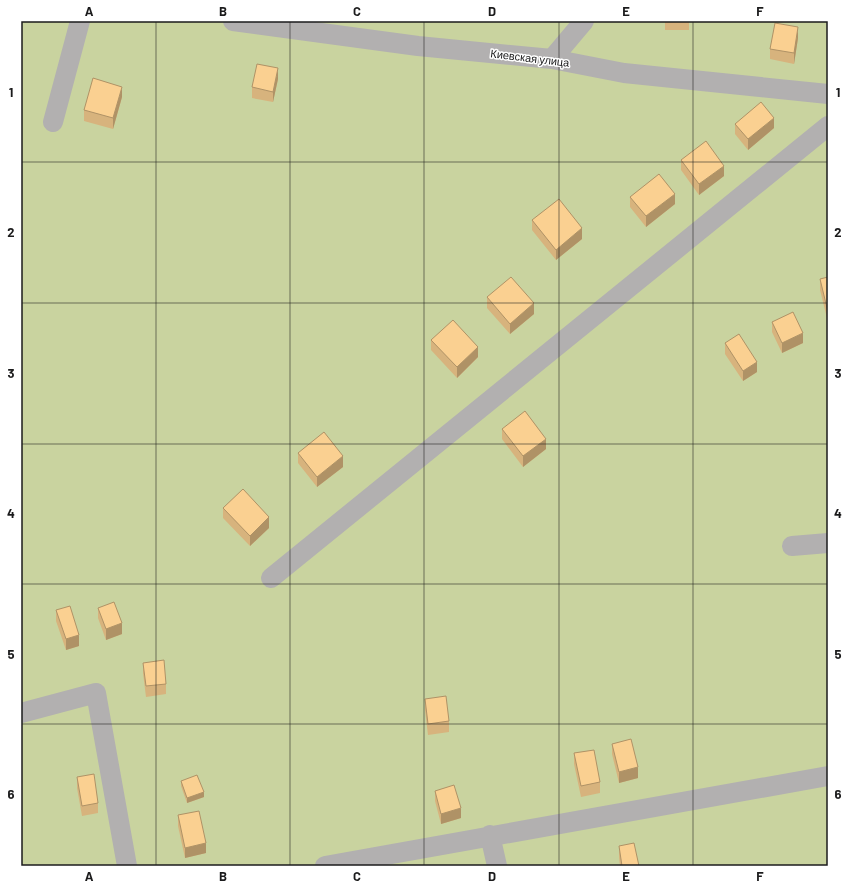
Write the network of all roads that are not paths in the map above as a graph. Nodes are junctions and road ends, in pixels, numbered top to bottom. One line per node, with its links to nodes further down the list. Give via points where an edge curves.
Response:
1 (80, 21): 6 (street)
2 (233, 21): 4 (street, Киевская улица, via 418,46)
3 (584, 21): 4 (street)
4 (552, 60): 5 (street, Киевская улица, via 624,73)
5 (828, 94)
6 (53, 122)
7 (828, 126): 10 (street)
8 (828, 543): 9 (street)
9 (792, 546)
10 (271, 578)
11 (21, 713): 14 (street, via 96,693)
12 (828, 776): 13 (street)
13 (490, 836): 15 (street); 16 (street)
14 (127, 866)
15 (325, 866)
16 (496, 866)

